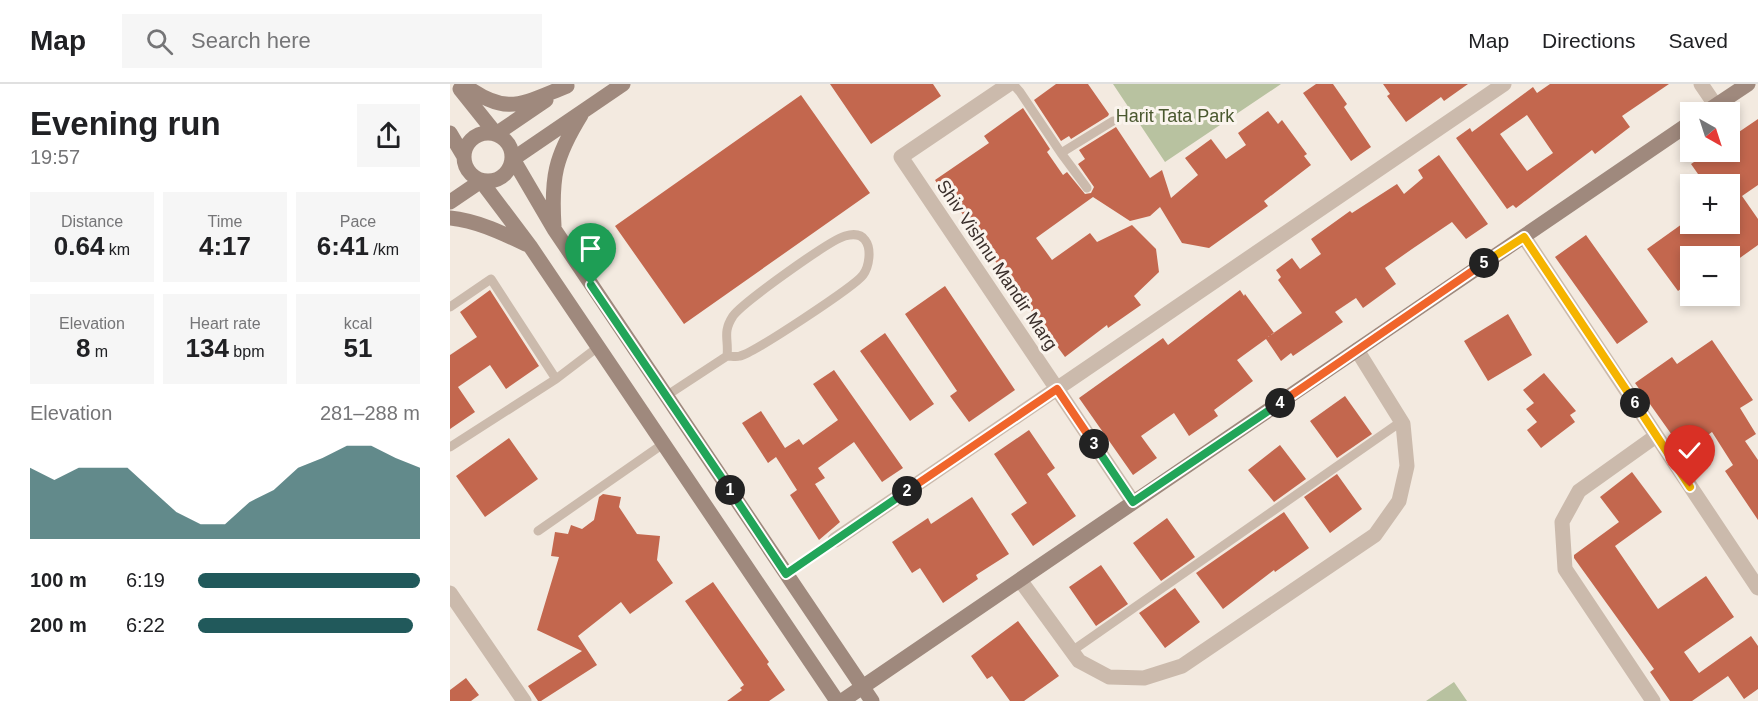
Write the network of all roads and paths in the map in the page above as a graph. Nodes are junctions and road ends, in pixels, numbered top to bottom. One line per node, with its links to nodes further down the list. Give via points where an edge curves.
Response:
1 (456, 84): 15 (main road)
2 (463, 84): 8 (main road, via 496,104 512,105)
3 (623, 84): 11 (main road)
4 (1011, 84): 16 (lane); 32 (street, Shiv Vishnu Mandir Marg, via 901,157)
5 (1503, 84): 32 (street)
6 (1701, 84): 9 (street)
7 (1748, 84): 10 (main road)
8 (568, 85): 15 (main road)
9 (1708, 102)
10 (1721, 102)
11 (584, 110): 18 (main road); 24 (main road, via 564,142 556,167 552,193)
12 (1113, 121): 16 (lane)
13 (1680, 130): 25 (main road)
14 (450, 133): 17 (main road)
15 (496, 134): 17 (main road, via 475,137); 18 (main road, via 509,144)
16 (1061, 153): 21 (lane)
17 (464, 155): 19 (main road); 20 (main road, via 467,171)
18 (513, 159): 20 (main road, via 502,178); 24 (main road)
19 (450, 164)
20 (481, 181): 22 (main road); 26 (main road)
21 (1087, 188)
22 (450, 202)
23 (450, 218): 26 (main road, via 490,227)
24 (554, 229): 33 (main road)
25 (1524, 237): 29 (main road); 35 (street)
26 (530, 246): 28 (main road)
27 (450, 307): 31 (lane, via 491,279)
28 (598, 347): 31 (lane); 36 (main road)
29 (1358, 350): 34 (street); 38 (main road)
30 (727, 356): 30 (lane, via 725,334 734,314 765,288 842,237 858,234 865,239 868,263 862,277 768,341 741,356); 33 (lane)
31 (556, 379): 37 (lane)
32 (1057, 389): 38 (street, Shiv Vishnu Mandir Marg); 40 (street)
33 (666, 396): 41 (main road)
34 (1402, 421): 45 (lane); 45 (street, via 1407,465 1399,501 1375,535 1182,666 1144,678 1109,677 1079,661)
35 (1656, 436): 43 (street); 51 (street, via 1579,491 1562,522 1565,569)
36 (663, 444): 39 (lane); 48 (main road)
37 (450, 447)
38 (1133, 502): 42 (main road)
39 (538, 531)
40 (835, 540): 41 (path)
41 (786, 574): 46 (main road)
42 (1020, 580): 45 (street); 46 (main road)
43 (1758, 588)
44 (450, 593): 47 (street)
45 (1072, 651)
46 (862, 687): 49 (main road); 50 (main road)
47 (524, 701)
48 (837, 701)
49 (842, 701)
50 (872, 701)
51 (1653, 701)

